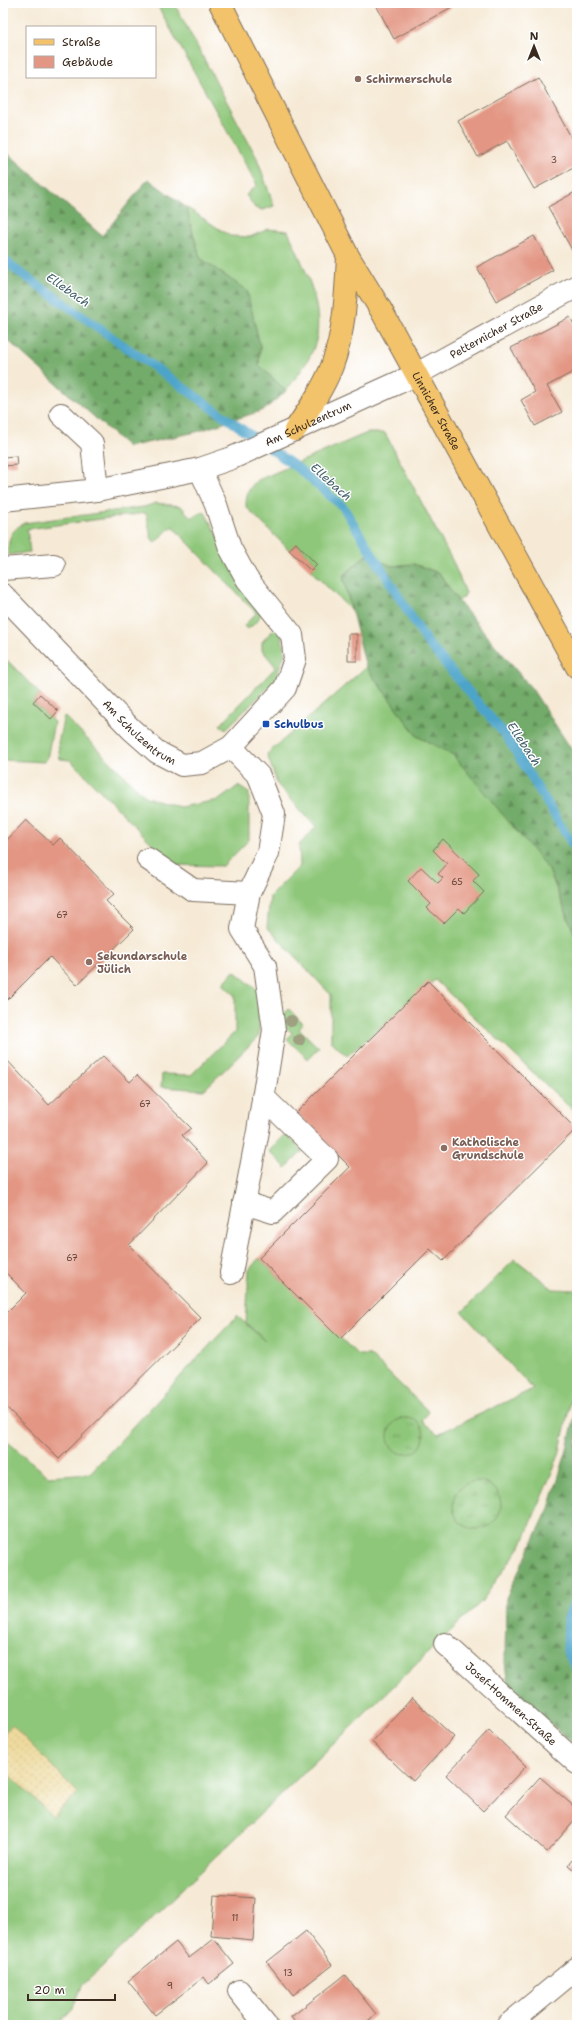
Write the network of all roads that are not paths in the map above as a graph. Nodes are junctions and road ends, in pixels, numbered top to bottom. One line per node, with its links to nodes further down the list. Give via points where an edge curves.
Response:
1 (220, 3): 2 (main road, Linnicher Straße)
2 (348, 256): 4 (main road, Linnicher Straße, via 381,310); 6 (main road, via 342,325 332,366 315,400)
3 (577, 286): 4 (street, Petternicher Straße)
4 (415, 375): 6 (street, Am Schulzentrum); 13 (main road, Linnicher Straße)
5 (61, 414): 8 (street, via 92,443)
6 (288, 433): 7 (street, Am Schulzentrum)
7 (200, 469): 8 (street, Am Schulzentrum); 14 (street, Am Schulzentrum, via 216,505 230,548 247,578 292,635 295,659 285,688)
8 (97, 490): 9 (street, Am Schulzentrum)
9 (3, 500)
10 (54, 565): 11 (street)
11 (3, 569)
12 (3, 595): 14 (street, Am Schulzentrum, via 131,729 157,752 182,765 202,763)
13 (577, 667)
14 (231, 747): 16 (street, via 259,776 274,814 268,853)
15 (148, 859): 16 (street, via 193,890)
16 (249, 893): 17 (street, via 242,929 265,966 274,1030)
17 (263, 1097): 18 (street); 18 (street, via 327,1158 273,1212)
18 (244, 1203): 19 (street)
19 (231, 1273)
20 (445, 1644): 21 (street, Josef-Hommen-Straße)
21 (577, 1763)
22 (577, 1968): 25 (street)
23 (239, 1991): 24 (street)
24 (266, 2025)
25 (508, 2025)

